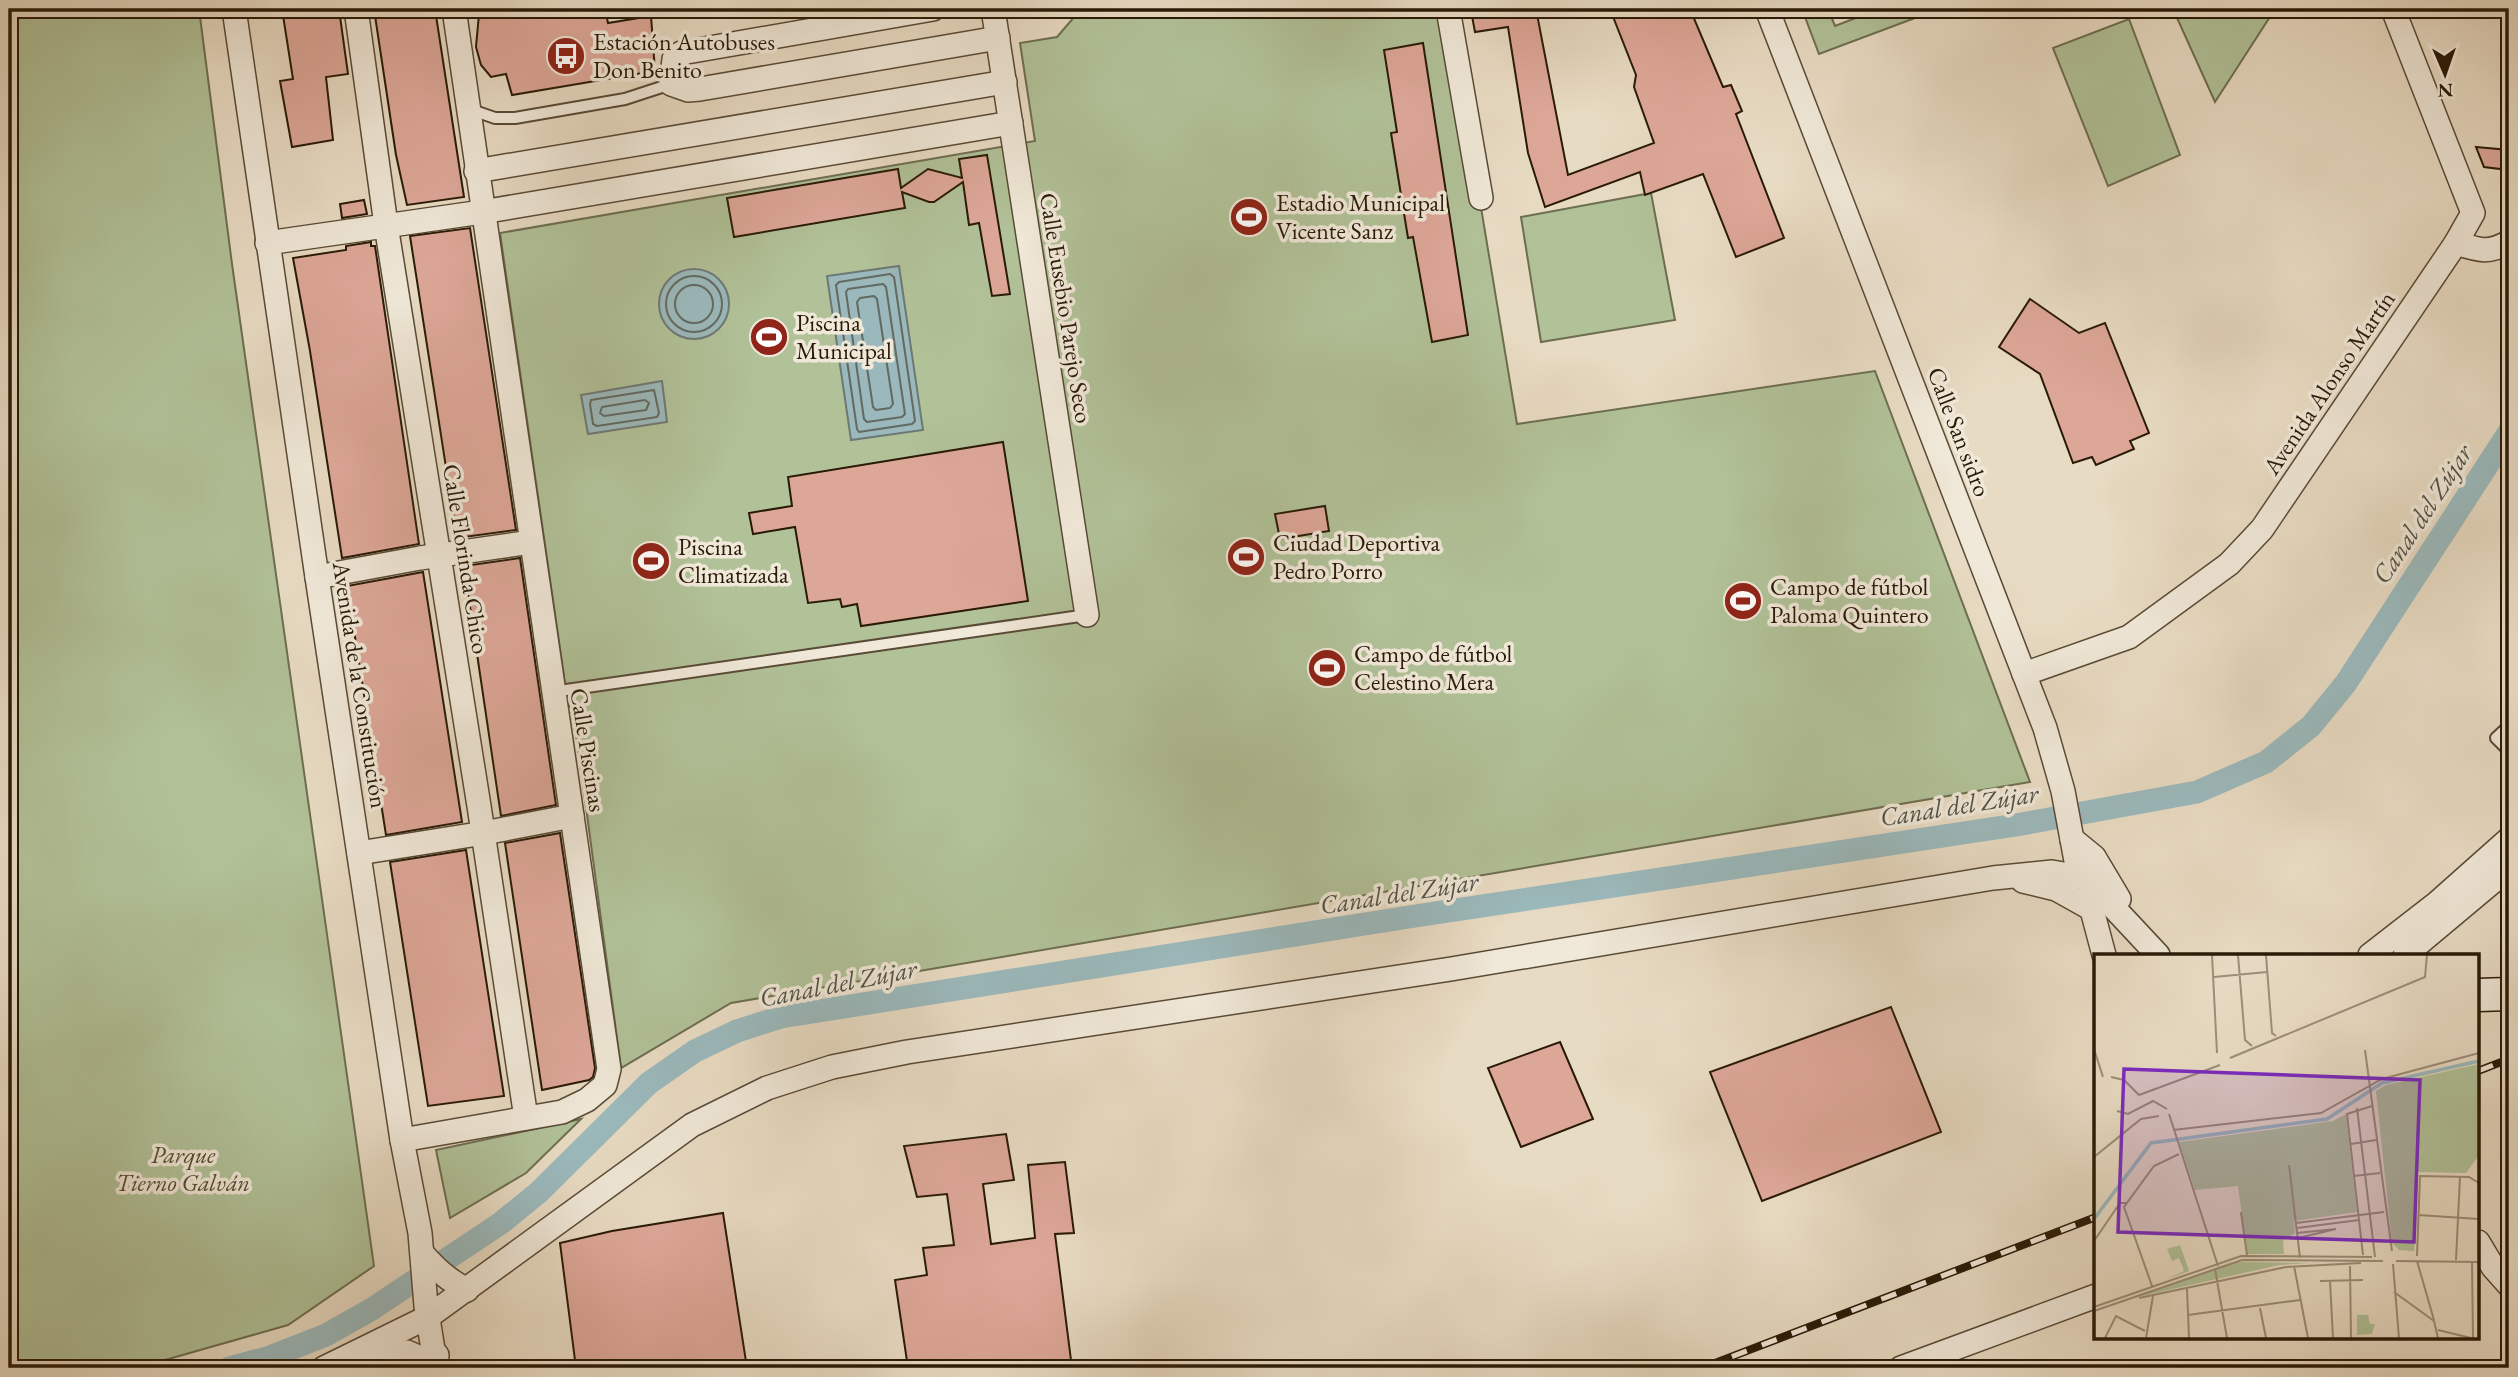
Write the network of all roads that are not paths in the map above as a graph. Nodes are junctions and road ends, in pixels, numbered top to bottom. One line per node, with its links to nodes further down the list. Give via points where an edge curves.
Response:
1 (234, 9): 19 (street, Avenida de la Constitución)
2 (356, 9): 17 (street, Calle Florinda Chico)
3 (454, 9): 12 (street, Calle Piscinas)
4 (933, 9): 11 (street, via 681,53 674,59)
5 (993, 9): 9 (street, Calle Eusebio Parejo Seco)
6 (1448, 9): 15 (street)
7 (1767, 9): 25 (street, Calle San sidro)
8 (2393, 9): 20 (street, Avenida Alonso Martín, via 2473,213)
9 (998, 38): 10 (street, Calle Eusebio Parejo Seco); 11 (street, via 700,89)
10 (1005, 82): 13 (street, Calle Eusebio Parejo Seco); 14 (street)
11 (671, 83): 12 (lane, via 625,99 515,118 495,118)
12 (466, 108): 14 (street, Calle Piscinas)
13 (1011, 123): 16 (street); 24 (street, Calle Eusebio Parejo Seco)
14 (476, 171): 16 (street, Calle Piscinas)
15 (1480, 198)
16 (482, 212): 17 (street); 21 (street, Calle Piscinas)
17 (386, 225): 19 (street); 22 (street, Calle Florinda Chico)
18 (2509, 242): 20 (street, via 2483,252)
19 (267, 243): 23 (street, Avenida de la Constitución)
20 (2456, 243): 25 (street, Avenida Alonso Martín, via 2262,529 2229,564 2129,636)
21 (531, 542): 22 (street); 29 (street, Calle Piscinas)
22 (438, 556): 23 (street); 30 (street, Calle Florinda Chico)
23 (317, 578): 33 (street, Avenida de la Constitución)
24 (1087, 615): 26 (lane)
25 (2024, 674): 31 (street, Calle San sidro, via 2045,728)
26 (566, 690)
27 (2509, 726): 28 (lane, via 2496,738)
28 (2509, 751)
29 (572, 816): 30 (street); 45 (street, Calle Piscinas, via 608,1069 605,1085 587,1100 562,1112)
30 (484, 834): 33 (street); 45 (street, Calle Florinda Chico)
31 (2072, 839): 35 (street); 37 (street, Calle San sidro, via 2076,861); 39 (street, via 2094,857)
32 (2509, 839): 41 (street)
33 (359, 853): 46 (street, Avenida de la Constitución)
34 (2509, 868): 42 (street)
35 (2052, 872): 36 (street); 37 (street)
36 (2006, 877): 38 (street, via 2056,889); 51 (street, via 832,1067 767,1088 692,1125)
37 (2086, 878): 38 (street); 39 (street)
38 (2090, 908): 40 (street)
39 (2150, 948)
40 (2104, 954)
41 (2371, 954)
42 (2406, 954)
43 (2509, 994): 44 (street)
44 (2480, 995)
45 (526, 1118): 46 (street, Calle Piscinas)
46 (402, 1140): 48 (street, Avenida de la Constitución)
47 (2480, 1245): 49 (street)
48 (422, 1247): 51 (street, Avenida de la Constitución); 51 (street, via 439,1273)
49 (2509, 1285)
50 (2094, 1297): 55 (street)
51 (442, 1301): 52 (street); 53 (street, Avenida de la Constitución)
52 (364, 1350): 53 (street, via 407,1352); 54 (street)
53 (436, 1367)
54 (324, 1368)
55 (1901, 1368)

